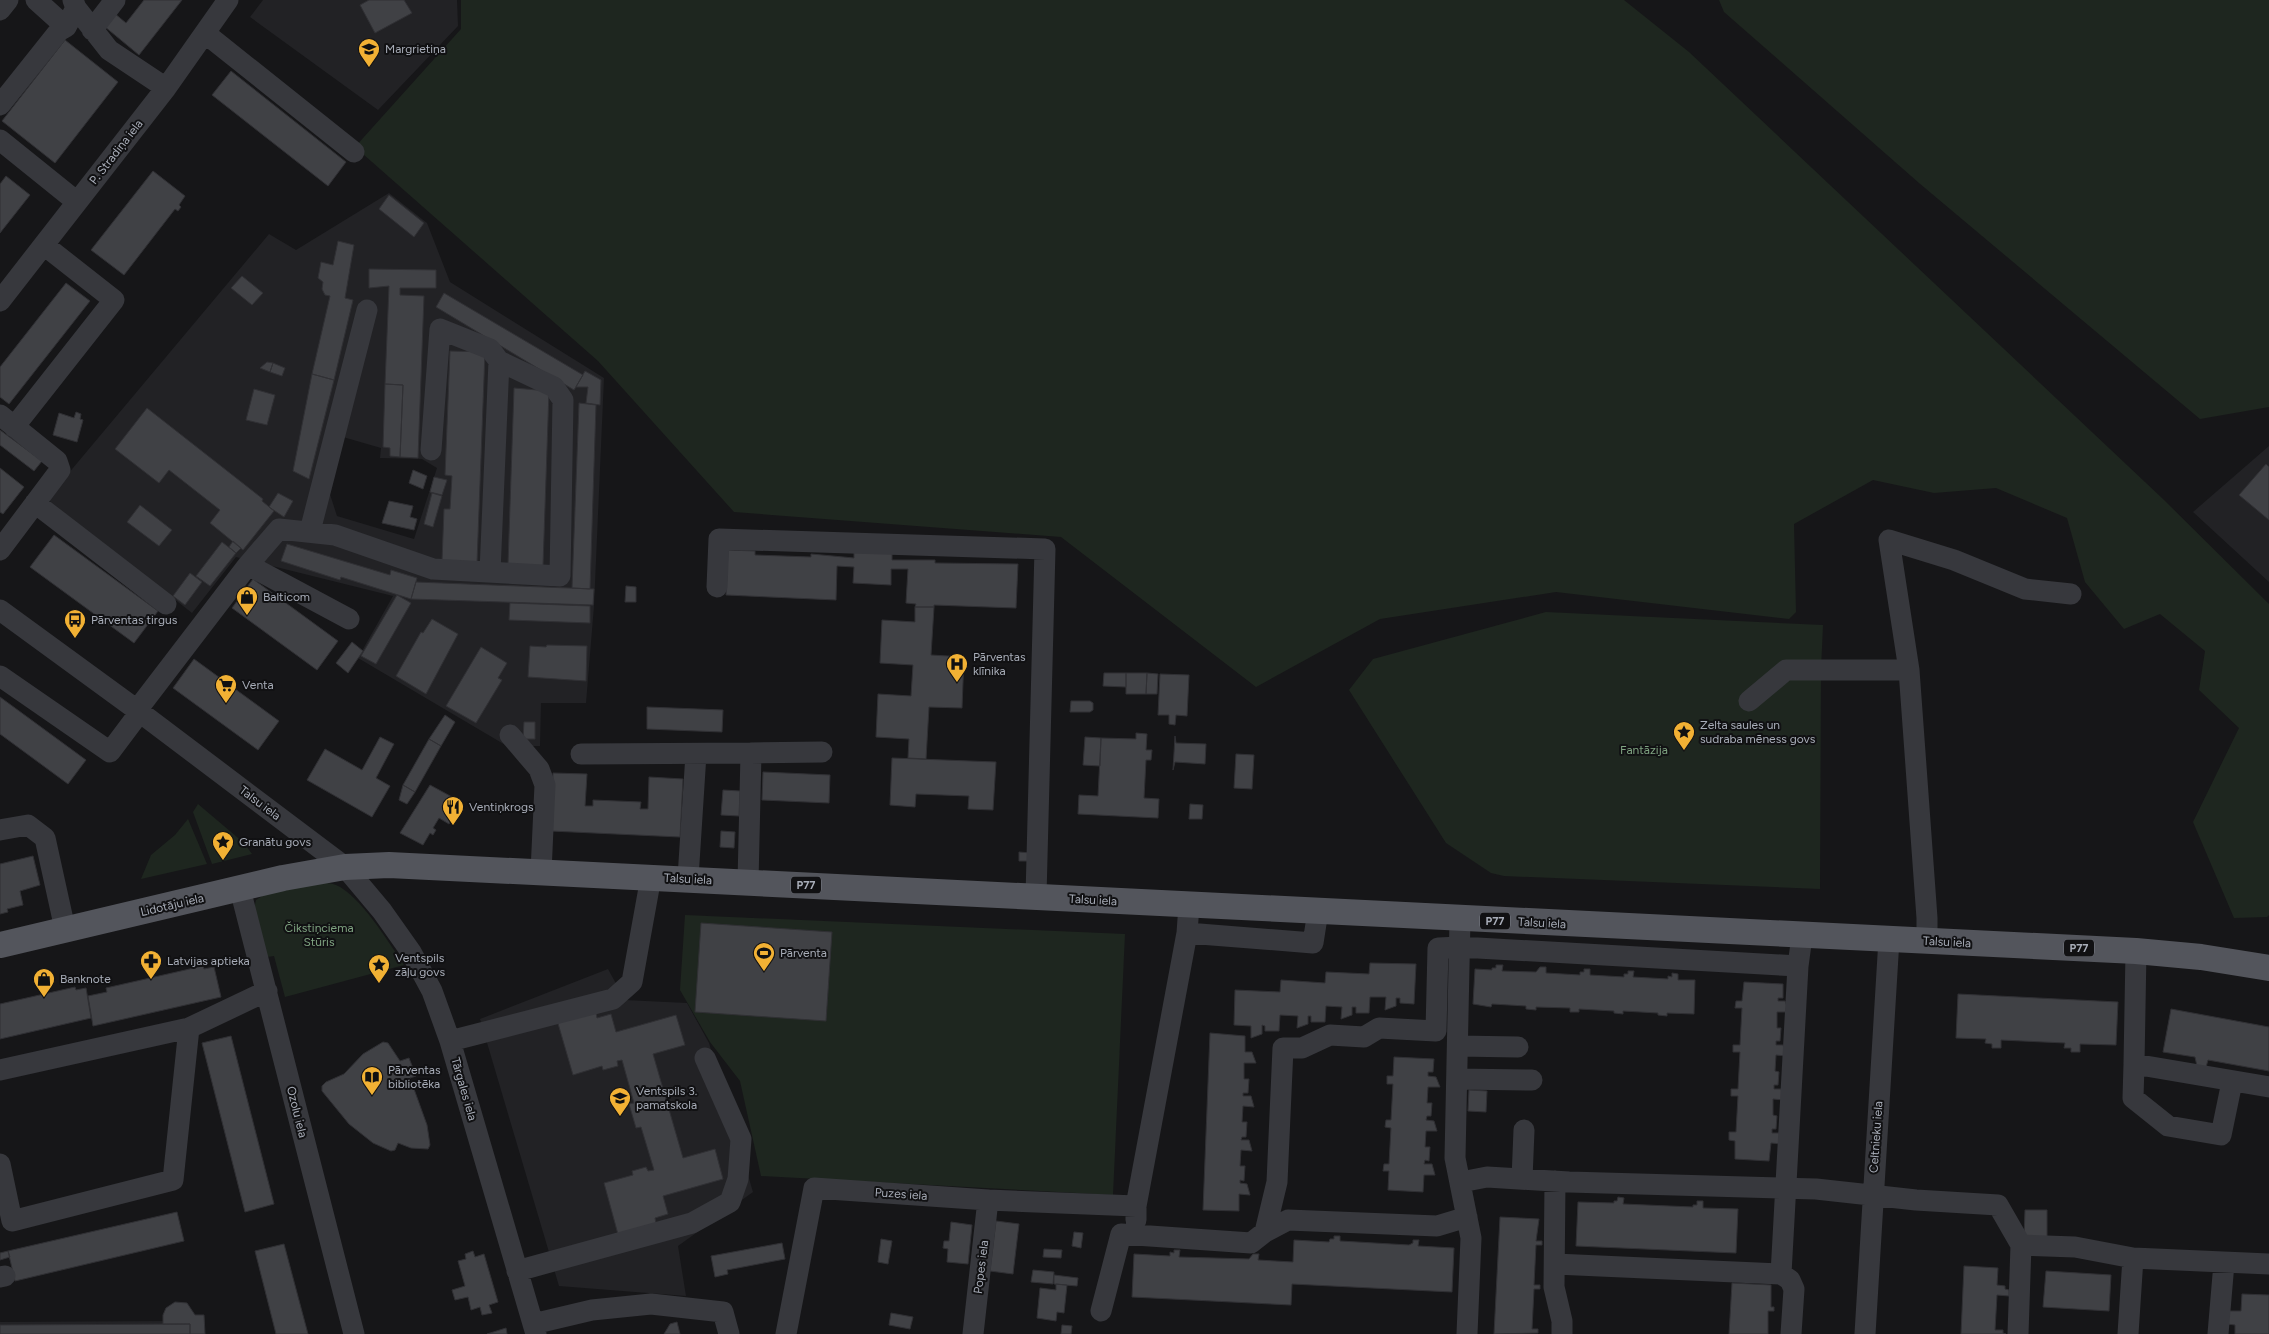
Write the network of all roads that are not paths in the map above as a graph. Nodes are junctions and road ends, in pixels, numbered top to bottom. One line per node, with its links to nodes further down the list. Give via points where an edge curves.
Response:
1 (8, 0): 6 (street)
2 (36, 0): 7 (street)
3 (116, 0): 8 (street)
4 (228, 0): 9 (street, P. Stradiņa iela)
5 (75, 4): 7 (street); 8 (street)
6 (0, 10)
7 (66, 28): 11 (street, via 59,31)
8 (92, 30): 10 (street, via 109,50)
9 (206, 34): 10 (street, P. Stradiņa iela); 13 (street)
10 (166, 88): 14 (street, P. Stradiņa iela)
11 (0, 105)
12 (0, 140): 14 (street)
13 (354, 152)
14 (77, 202): 15 (street, P. Stradiņa iela)
15 (44, 245): 16 (street, P. Stradiņa iela); 19 (street, via 114,300)
16 (0, 301)
17 (367, 310): 22 (street)
18 (500, 361): 20 (street, via 490,349 440,329); 25 (street); 25 (street, via 554,387 562,400 560,576)
19 (7, 421): 21 (street, via 57,461 60,470)
20 (431, 450)
21 (35, 503): 23 (street); 28 (street)
22 (310, 532): 24 (street, via 279,529); 25 (street, via 335,535 433,569)
23 (0, 550)
24 (248, 565): 30 (street); 34 (street)
25 (490, 572)
26 (718, 587): 47 (street, via 719,540 1046,549)
27 (2071, 594): 31 (street, via 2025,590 1954,560 1889,540)
28 (166, 604)
29 (0, 610): 34 (street, Talsu iela)
30 (349, 619)
31 (1909, 670): 33 (street, via 1786,670); 55 (street, via 1928,918)
32 (0, 676): 34 (street, via 110,752)
33 (1749, 701)
34 (138, 711): 41 (street, Talsu iela)
35 (510, 735): 42 (street, via 539,769 545,785)
36 (822, 752): 37 (street)
37 (751, 753): 39 (street); 45 (street)
38 (581, 754): 39 (street)
39 (696, 754): 44 (street)
40 (0, 830): 51 (street, via 28,825 45,838)
41 (345, 867): 42 (main road, Talsu iela / P77); 46 (main road, Lidotāju iela); 65 (street, Tārgales iela, via 411,952 432,990)
42 (540, 872): 43 (main road, Talsu iela / P77)
43 (651, 877): 44 (main road, Talsu iela / P77); 65 (street, via 632,982 613,999)
44 (688, 878): 45 (main road, Talsu iela / P77)
45 (748, 882): 47 (main road, Talsu iela / P77)
46 (240, 890): 51 (main road, Lidotāju iela); 61 (street, Ozolu iela)
47 (1036, 896): 48 (main road, Talsu iela / P77)
48 (1189, 905): 49 (main road, Talsu iela / P77); 52 (street)
49 (1318, 911): 50 (main road, Talsu iela / P77); 52 (street, via 1313,944)
50 (1460, 919): 53 (main road, Talsu iela / P77); 57 (street)
51 (65, 929): 56 (main road, Lidotāju iela)
52 (1187, 933): 82 (street)
53 (1802, 936): 54 (main road, Talsu iela / P77); 59 (street)
54 (1889, 939): 55 (main road, Talsu iela / P77); 80 (street, Celtnieku iela)
55 (1927, 941): 58 (main road, Talsu iela / P77)
56 (0, 945)
57 (1460, 947): 59 (street); 63 (street, via 1438,948); 64 (street)
58 (2136, 951): 60 (main road, Talsu iela / P77); 68 (street)
59 (1798, 966): 79 (street)
60 (2269, 968)
61 (267, 991): 62 (street); 95 (street, Ozolu iela)
62 (189, 1028): 69 (street); 75 (street, via 173,1180 12,1221)
63 (1436, 1031): 64 (street); 84 (street, via 1379,1028 1364,1038 1330,1035 1302,1048 1283,1048 1277,1182)
64 (1458, 1039): 66 (street); 70 (street)
65 (450, 1041): 91 (street, Tārgales iela)
66 (1518, 1047)
67 (705, 1058): 91 (street, via 741,1139 738,1179 730,1202 692,1222)
68 (2134, 1064): 72 (street); 72 (street, via 2133,1098 2168,1126 2220,1135)
69 (0, 1070)
70 (1457, 1079): 71 (street); 78 (street, via 1454,1158)
71 (1532, 1080)
72 (2232, 1082): 73 (street)
73 (2269, 1088)
74 (1524, 1130): 76 (street)
75 (0, 1164)
76 (1522, 1179): 77 (street); 78 (street, via 1487,1177)
77 (1555, 1181): 79 (street); 89 (street)
78 (1461, 1182): 83 (street)
79 (1786, 1189): 80 (street); 92 (street)
80 (1872, 1194): 86 (street, via 1998,1205); 102 (street, Celtnieku iela)
81 (988, 1200): 82 (street, Puzes iela); 97 (street, Puzes iela, via 814,1188); 98 (street, Popes iela)
82 (1136, 1206): 85 (street)
83 (1467, 1217): 84 (street, via 1437,1226 1288,1220); 99 (street, via 1470,1238)
84 (1265, 1232): 85 (street, via 1251,1243)
85 (1136, 1235): 93 (street, via 1121,1234)
86 (2021, 1245): 87 (street, via 2074,1247); 103 (street)
87 (2133, 1258): 88 (street); 104 (street)
88 (2224, 1263): 90 (street); 105 (street)
89 (1555, 1264): 92 (street); 100 (street, via 1554,1287)
90 (2269, 1264)
91 (517, 1271): 94 (street, Tārgales iela)
92 (1781, 1274): 101 (street, via 1790,1280 1794,1288)
93 (1101, 1311)
94 (534, 1329): 96 (street, via 592,1310 651,1304 723,1312)
95 (354, 1334)
96 (729, 1334)
97 (786, 1334)
98 (973, 1334)
99 (1467, 1334)
100 (1562, 1334)
101 (1791, 1334)
102 (1864, 1334)
103 (2018, 1334)
104 (2128, 1334)
105 (2218, 1334)

